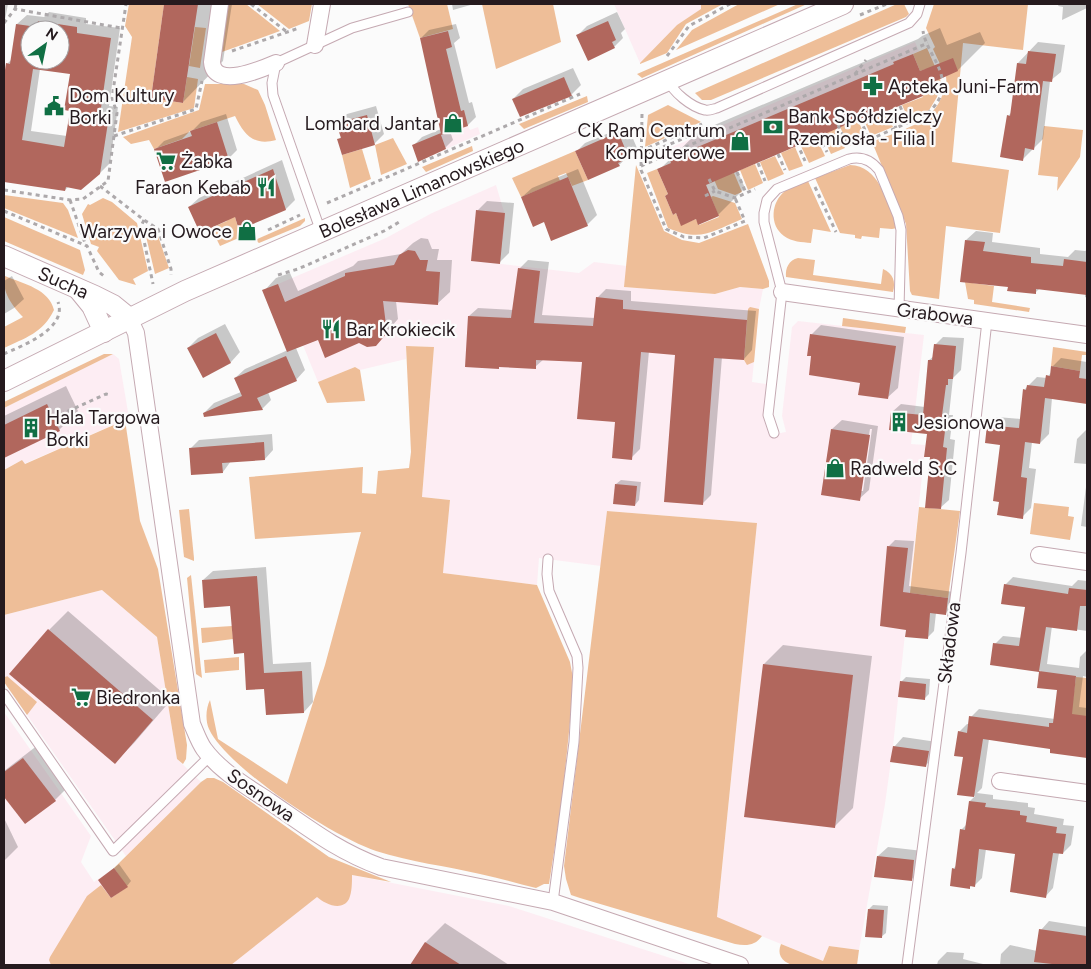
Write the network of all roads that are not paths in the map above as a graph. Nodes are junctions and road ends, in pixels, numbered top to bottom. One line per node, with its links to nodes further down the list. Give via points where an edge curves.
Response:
1 (220, 4): 7 (street, via 212,68 224,76 244,75)
2 (322, 4): 6 (street)
3 (920, 4): 8 (lane, via 914,19 905,26 717,108 698,107 674,91)
4 (837, 5): 8 (street, Bolesława Limanowskiego)
5 (408, 12): 6 (lane, via 352,28)
6 (315, 45): 7 (lane)
7 (276, 63): 9 (lane, via 273,95)
8 (668, 80): 9 (street, Bolesława Limanowskiego)
9 (321, 232): 14 (street, Bolesława Limanowskiego, via 185,290)
10 (4, 256): 11 (street, Sucha)
11 (78, 289): 14 (street, via 113,306); 16 (street, Sucha, via 92,306)
12 (782, 292): 13 (street, Grabowa); 13 (lane, via 764,222 765,207 771,193 808,171 856,157 879,170 902,230); 19 (lane, via 768,415)
13 (899, 309): 15 (street, Grabowa)
14 (129, 318): 16 (street, Bolesława Limanowskiego); 24 (street, Sosnowa, via 136,333 192,724)
15 (987, 321): 17 (street, Grabowa); 29 (lane, Składowa, via 961,553)
16 (104, 332): 18 (street, Bolesława Limanowskiego)
17 (1087, 335)
18 (4, 381)
19 (774, 433)
20 (1040, 555): 22 (street)
21 (548, 559): 27 (lane, via 548,591 577,656 578,668 574,742)
22 (1087, 562)
23 (4, 694): 24 (lane, via 113,851)
24 (210, 756): 27 (street, Sosnowa, via 232,776 352,856 381,867)
25 (1000, 781): 26 (street)
26 (1087, 793)
27 (554, 902): 28 (street, Sosnowa)
28 (740, 965)
29 (907, 965)

